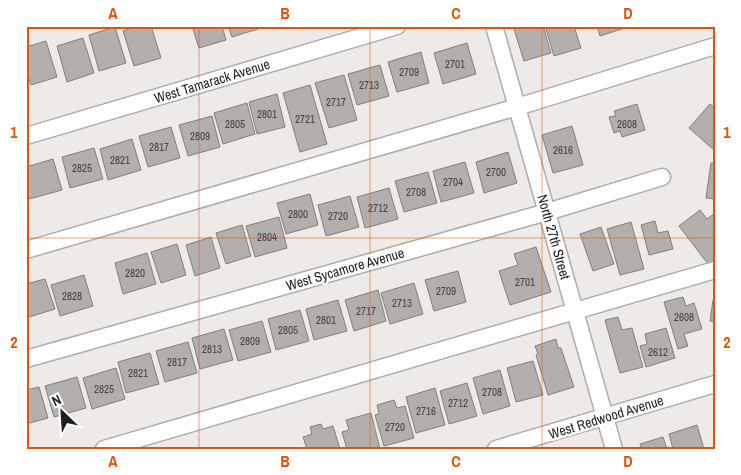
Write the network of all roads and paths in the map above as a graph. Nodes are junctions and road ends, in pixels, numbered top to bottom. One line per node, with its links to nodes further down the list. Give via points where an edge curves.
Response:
1 (397, 26): 5 (street, West Tamarack Avenue)
2 (494, 26): 4 (street, North 27th Street)
3 (715, 46): 4 (street)
4 (517, 107): 7 (street, North 27th Street); 8 (street)
5 (26, 136)
6 (662, 177): 7 (street, West Sycamore Avenue)
7 (547, 212): 10 (street, North 27th Street); 11 (street, West Sycamore Avenue)
8 (26, 250)
9 (715, 270): 10 (street)
10 (575, 311): 13 (street, North 27th Street); 14 (street)
11 (26, 358)
12 (715, 384): 13 (street, West Redwood Avenue)
13 (605, 417): 15 (street, West Redwood Avenue); 16 (street, North 27th Street)
14 (104, 449)
15 (496, 449)
16 (614, 449)

